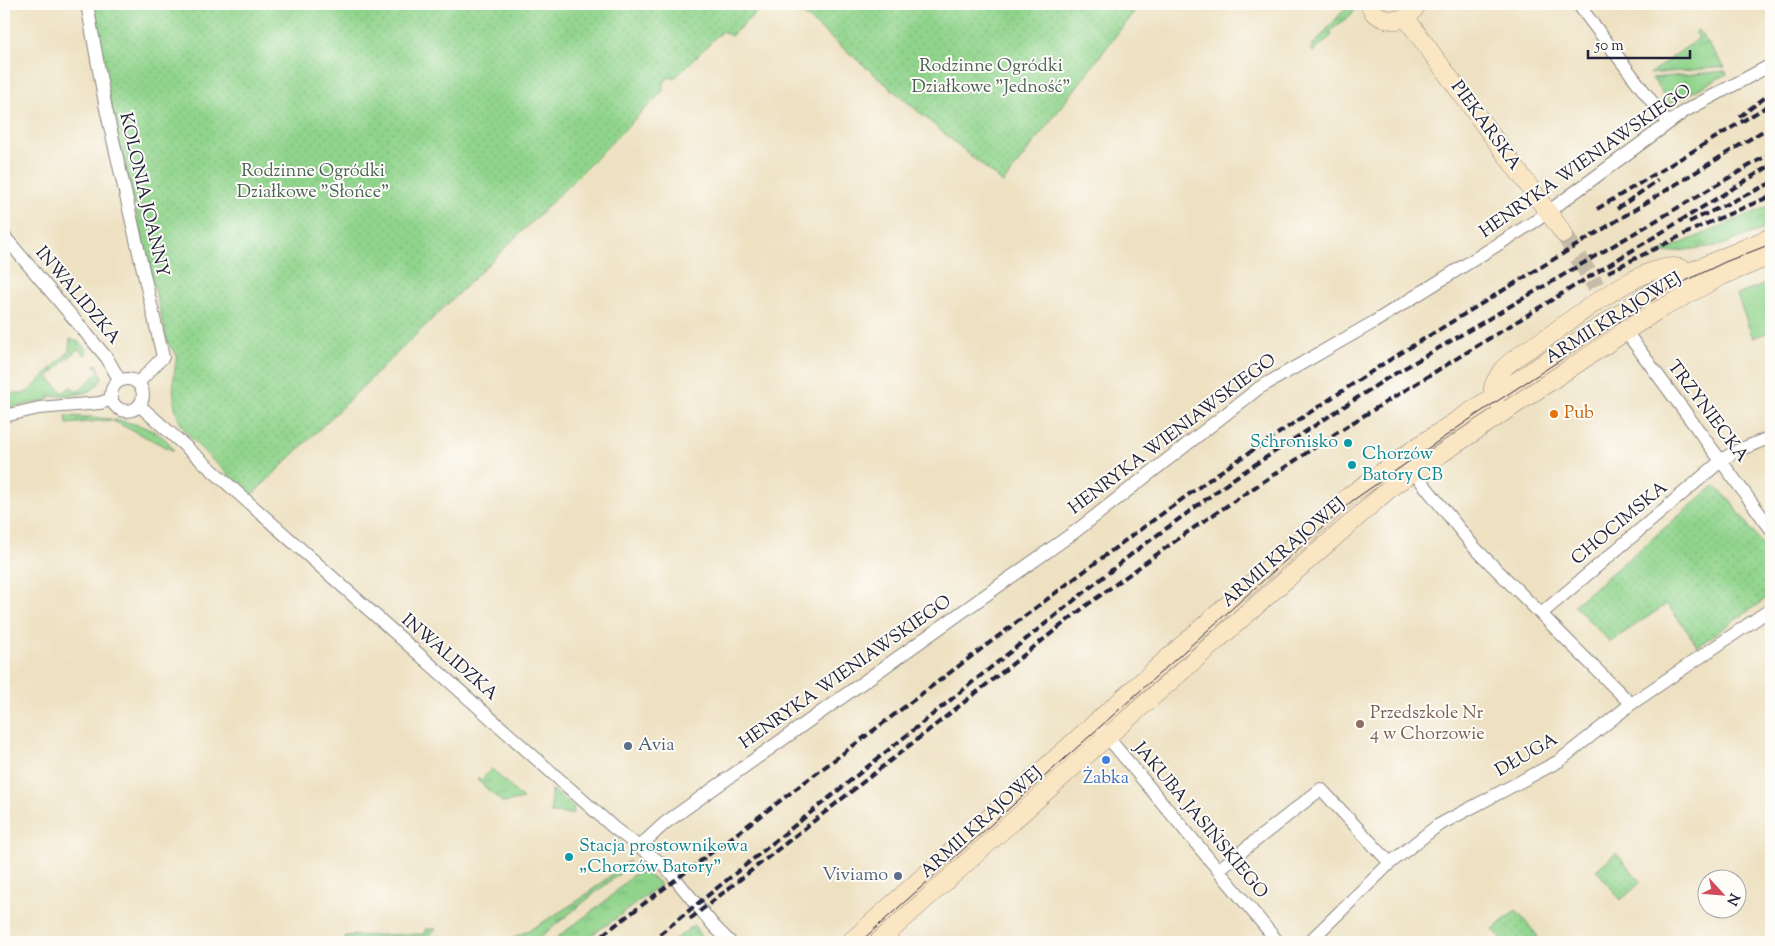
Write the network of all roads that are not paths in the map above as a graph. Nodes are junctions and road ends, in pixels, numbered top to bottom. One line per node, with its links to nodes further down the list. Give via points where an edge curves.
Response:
1 (87, 4): 18 (street, KOLONIA JOANNY, via 106,109 163,357)
2 (1369, 4): 5 (street, via 1374,13 1385,20)
3 (1417, 4): 5 (street)
4 (1578, 4): 7 (street)
5 (1406, 18): 8 (street, PIEKARSKA)
6 (1771, 65): 7 (street, HENRYKA WIENIAWSKIEGO)
7 (1668, 123): 8 (street, HENRYKA WIENIAWSKIEGO)
8 (1549, 212): 9 (street, PIEKARSKA); 34 (street, HENRYKA WIENIAWSKIEGO, via 1374,322 1259,388 1076,531 665,823)
9 (1564, 234)
10 (4, 236): 17 (street, INWALIDZKA, via 107,358)
11 (1771, 237): 13 (street, ARMII KRAJOWEJ)
12 (1771, 256): 14 (street, ARMII KRAJOWEJ)
13 (1688, 272): 14 (street, via 1692,281); 15 (street, ARMII KRAJOWEJ); 19 (street, via 1677,267 1665,267 1600,292 1504,368 1493,386)
14 (1691, 292): 16 (street, ARMII KRAJOWEJ)
15 (1615, 316): 16 (street, TRZYNIECKA); 19 (street, ARMII KRAJOWEJ)
16 (1626, 331): 22 (street, ARMII KRAJOWEJ); 26 (street, TRZYNIECKA)
17 (120, 381): 18 (street, via 130,380); 20 (street, via 112,389)
18 (138, 384): 21 (street, via 143,395)
19 (1492, 396): 22 (street); 25 (street, ARMII KRAJOWEJ)
20 (112, 399): 21 (street, via 118,408 124,410); 23 (street, via 100,403 44,407)
21 (139, 404): 34 (street, INWALIDZKA, via 614,828)
22 (1503, 412): 27 (street, ARMII KRAJOWEJ)
23 (4, 416)
24 (1771, 437): 26 (street, CHOCIMSKA)
25 (1402, 457): 27 (street); 32 (street, ARMII KRAJOWEJ, via 1322,519)
26 (1722, 460): 28 (street, TRZYNIECKA); 30 (street, CHOCIMSKA)
27 (1413, 472): 30 (street, via 1474,547); 33 (street, ARMII KRAJOWEJ, via 1394,485)
28 (1771, 529)
29 (1771, 609): 31 (street, DŁUGA)
30 (1542, 614): 31 (street)
31 (1631, 704): 35 (street, DŁUGA, via 1553,764 1437,826)
32 (1096, 722): 33 (street, JAKUBA JASIŃSKIEGO); 38 (street, ARMII KRAJOWEJ)
33 (1107, 736): 36 (street, JAKUBA JASIŃSKIEGO); 39 (street, ARMII KRAJOWEJ)
34 (640, 846): 37 (street, INWALIDZKA, via 665,866)
35 (1390, 863): 36 (street, via 1321,789); 41 (street, DŁUGA)
36 (1218, 870): 40 (street, JAKUBA JASIŃSKIEGO)
37 (730, 942)
38 (850, 942)
39 (878, 942)
40 (1278, 942)
41 (1309, 942)

